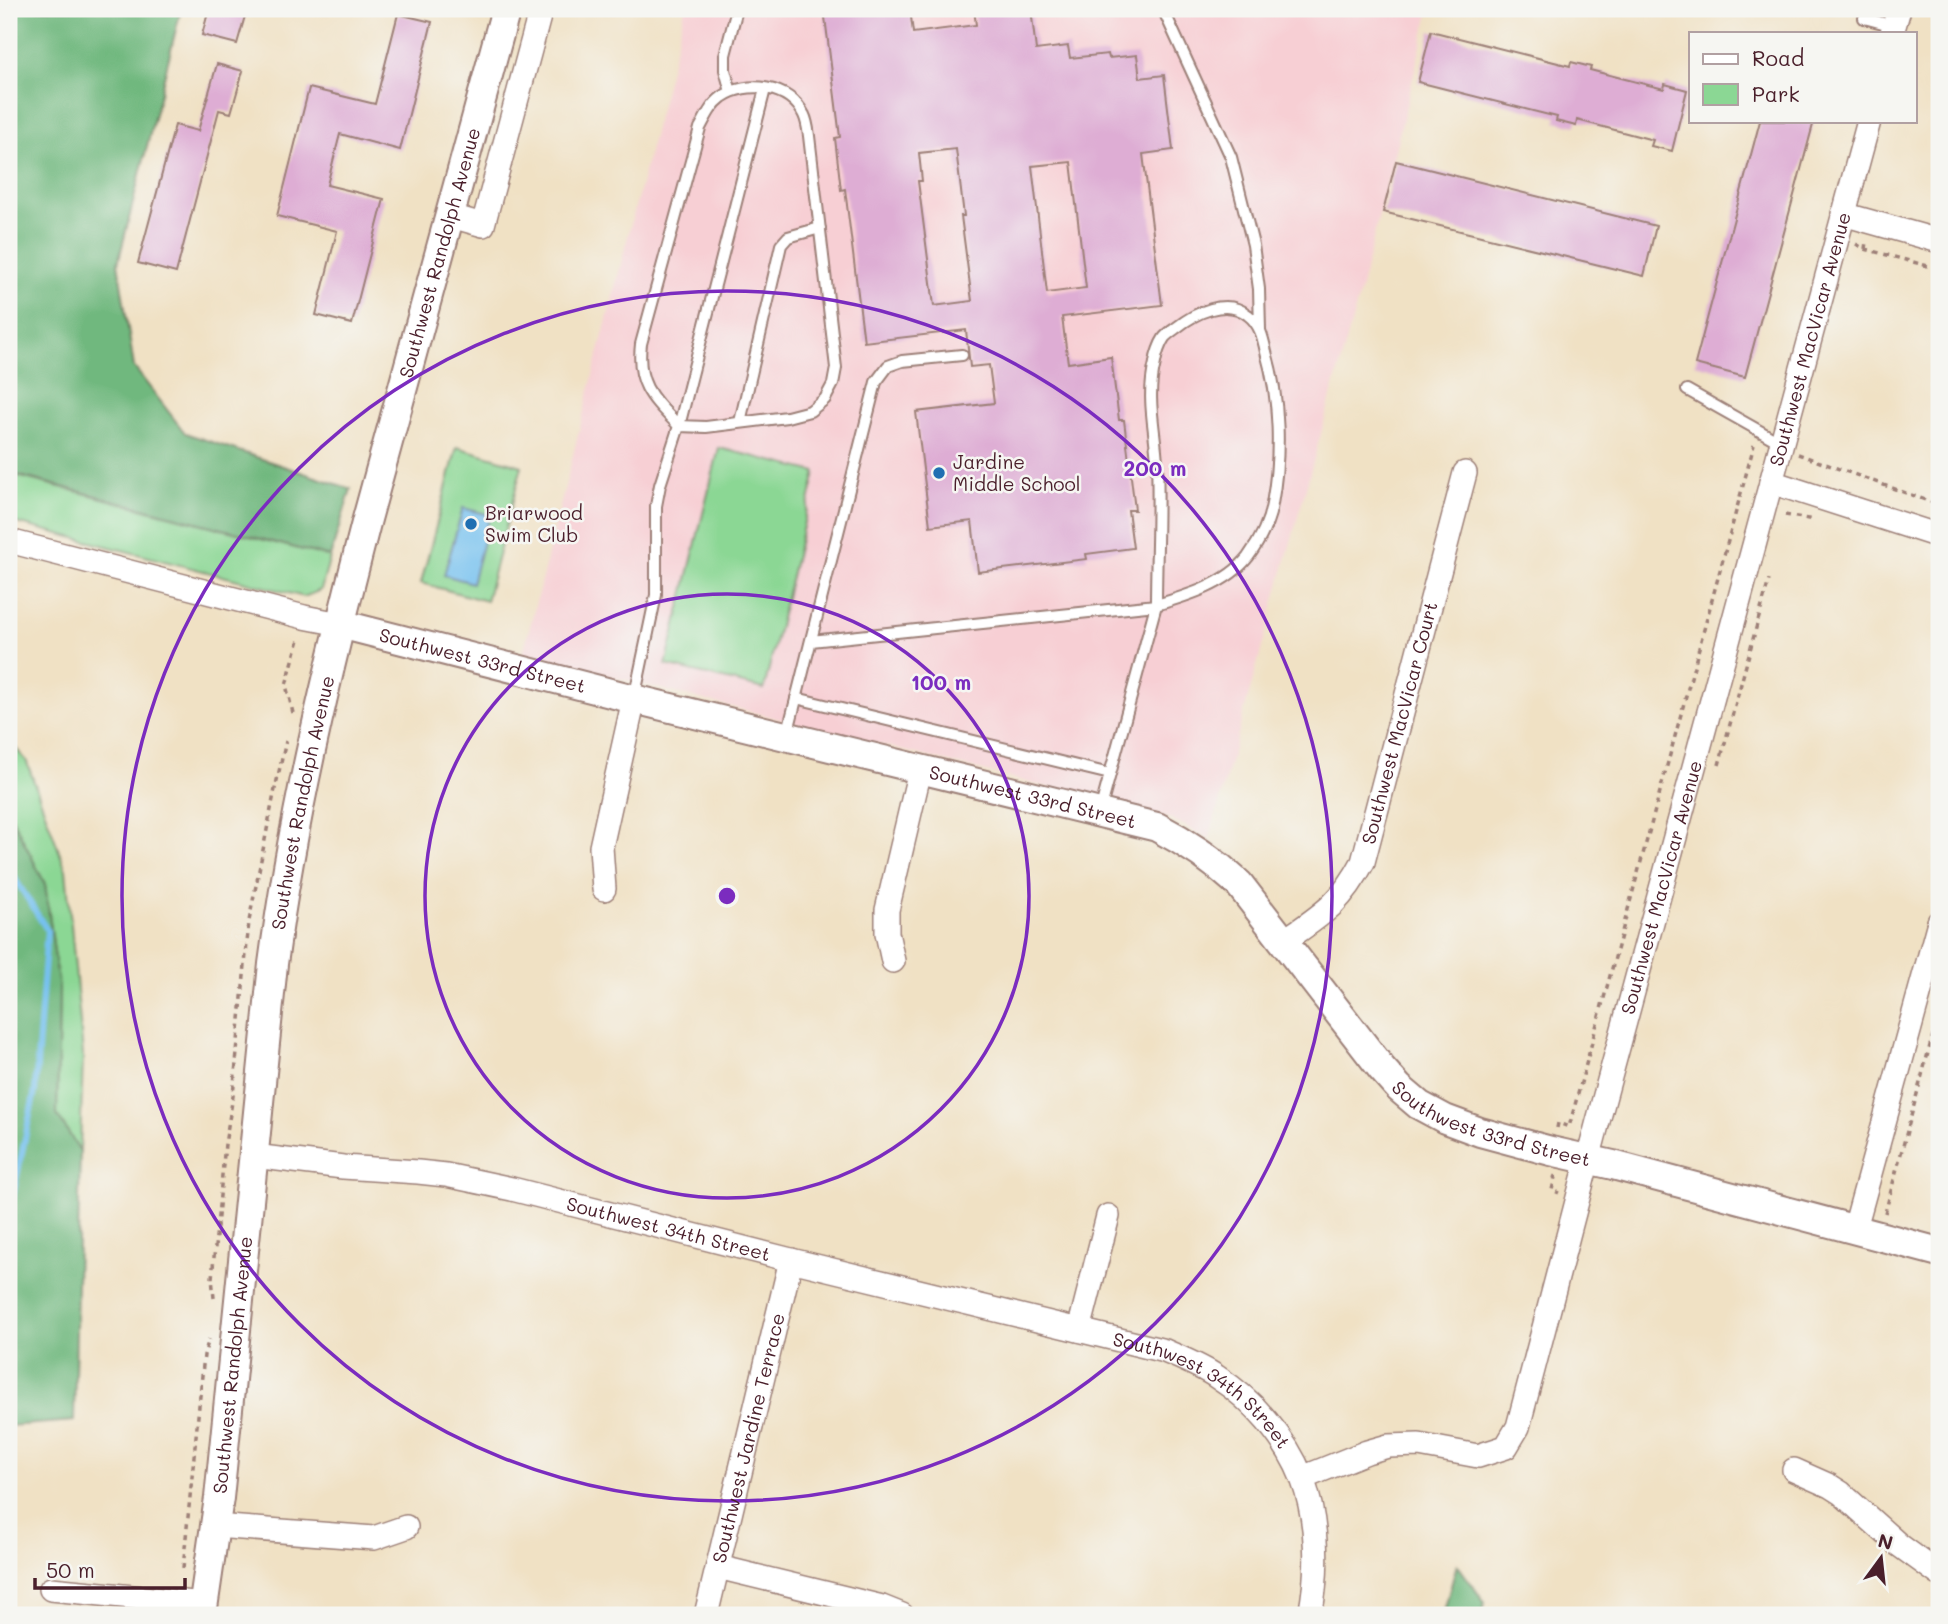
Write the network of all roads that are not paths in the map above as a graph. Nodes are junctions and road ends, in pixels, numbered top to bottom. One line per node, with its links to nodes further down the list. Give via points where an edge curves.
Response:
1 (506, 9): 11 (street, Southwest Randolph Avenue)
2 (541, 9): 11 (street, via 483,225)
3 (737, 9): 8 (lane, via 725,55)
4 (1163, 9): 14 (lane, via 1231,157 1253,245)
5 (1864, 18): 6 (lane)
6 (1895, 23)
7 (765, 89): 8 (lane); 12 (lane, via 790,96 804,114); 18 (lane)
8 (731, 92): 18 (lane, via 708,111 700,128 641,344 641,374 650,396)
9 (1868, 122): 10 (street, Southwest MacVicar Avenue)
10 (1843, 214): 13 (street); 19 (street, Southwest MacVicar Avenue)
11 (451, 216): 25 (street, Southwest Randolph Avenue)
12 (820, 228): 17 (lane, via 788,237 780,245); 17 (lane, via 836,368 833,384 825,399 810,411)
13 (1939, 241)
14 (1260, 330): 24 (lane, via 1276,397 1278,433 1271,507 1261,534 1247,558 1226,576); 24 (lane, via 1249,315 1234,307 1214,308 1192,315 1164,337 1150,393 1157,461)
15 (962, 355): 26 (lane, via 902,361 888,366 876,382)
16 (1687, 390): 19 (lane)
17 (740, 422): 18 (lane)
18 (679, 426): 28 (lane, via 656,506 656,595)
19 (1781, 443): 21 (street, Southwest MacVicar Avenue)
20 (1465, 473): 35 (street, Southwest MacVicar Court, via 1363,862 1336,902)
21 (1771, 482): 22 (street); 38 (street, Southwest MacVicar Avenue)
22 (1939, 536)
23 (9, 541): 25 (street, Southwest 33rd Street)
24 (1156, 605): 26 (lane); 31 (lane)
25 (340, 624): 28 (street, Southwest 33rd Street); 37 (street, Southwest Randolph Avenue, via 283,886)
26 (811, 641): 27 (lane)
27 (796, 698): 29 (lane); 31 (lane)
28 (634, 699): 29 (street, Southwest 33rd Street); 33 (street, via 601,847)
29 (787, 736): 30 (street, Southwest 33rd Street)
30 (920, 769): 32 (street, Southwest 33rd Street); 36 (street, via 887,910)
31 (1111, 774): 32 (lane)
32 (1100, 814): 35 (street, Southwest 33rd Street, via 1157,827 1186,842 1239,884)
33 (604, 889)
34 (1939, 922): 40 (street)
35 (1284, 941): 38 (street, Southwest 33rd Street, via 1382,1069 1419,1105 1480,1132)
36 (893, 961)
37 (254, 1156): 42 (street, Southwest 34th Street, via 446,1175); 46 (street, Southwest Randolph Avenue)
38 (1589, 1160): 40 (street, Southwest 33rd Street); 45 (street, Southwest MacVicar Avenue, via 1518,1427 1506,1447 1478,1455 1419,1445 1388,1446)
39 (1108, 1216): 43 (street)
40 (1855, 1228): 41 (street, Southwest 33rd Street)
41 (1939, 1252)
42 (791, 1260): 43 (street, Southwest 34th Street); 48 (street, Southwest Jardine Terrace)
43 (1079, 1330): 45 (street, Southwest 34th Street, via 1165,1351 1218,1378 1268,1422)
44 (1794, 1470): 49 (street, via 1841,1493)
45 (1302, 1478): 54 (street, via 1315,1548)
46 (215, 1526): 47 (street, via 374,1538); 51 (street, Southwest Randolph Avenue)
47 (406, 1527)
48 (718, 1567): 52 (street, Southwest Jardine Terrace); 53 (street)
49 (1939, 1574)
50 (51, 1589): 51 (street)
51 (195, 1607)
52 (705, 1615)
53 (902, 1615)
54 (1310, 1615)

